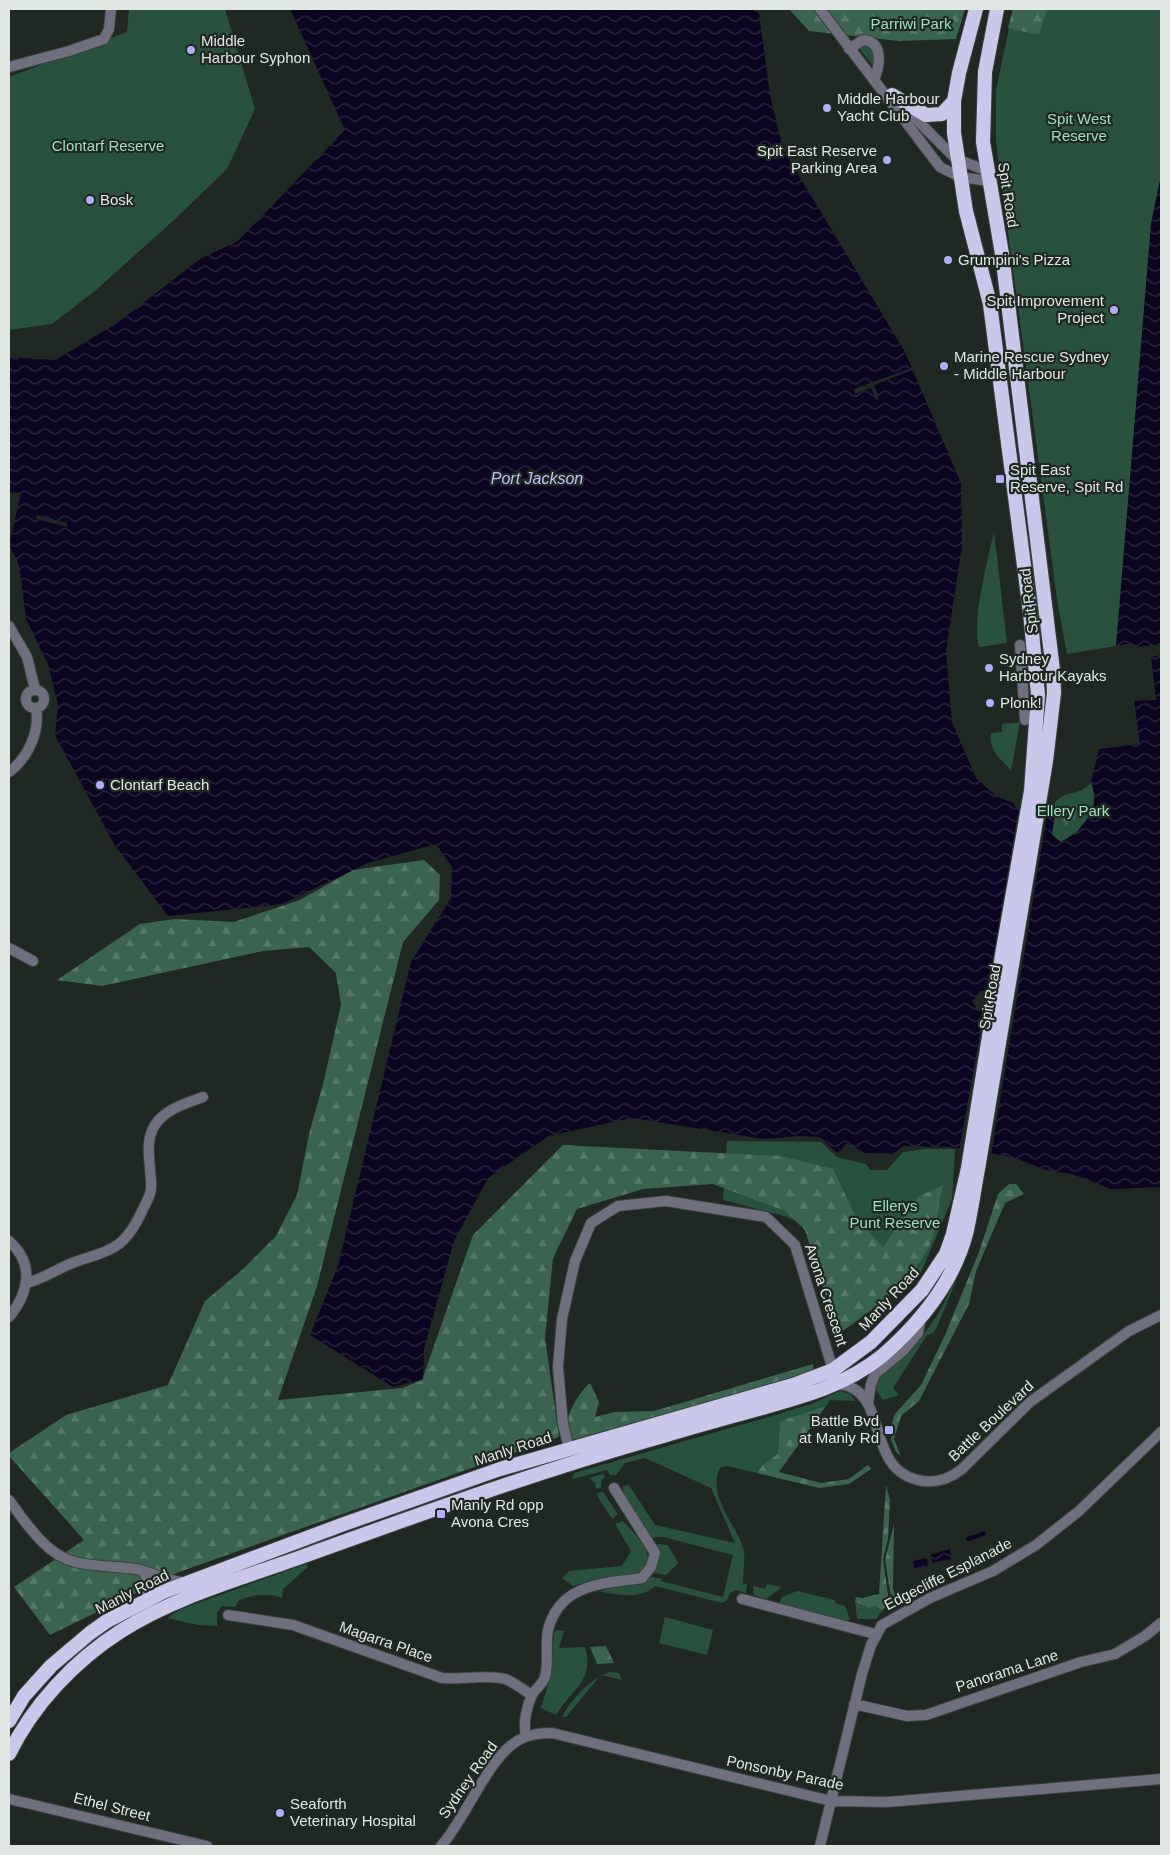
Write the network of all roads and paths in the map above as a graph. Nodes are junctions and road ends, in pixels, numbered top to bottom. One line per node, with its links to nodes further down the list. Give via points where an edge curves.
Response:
1 (111, 9): 6 (street, via 109,29 104,39)
2 (820, 9): 5 (street)
3 (976, 9): 9 (highway, Spit Road)
4 (996, 9): 11 (highway, Spit Road, via 983,100)
5 (849, 50): 7 (street); 7 (street, via 863,40 874,44 879,56)
6 (9, 68)
7 (876, 82): 8 (street); 12 (street, via 931,157 940,167)
8 (892, 95): 9 (highway, via 926,115 942,114); 10 (street)
9 (954, 101): 10 (highway, Spit Road)
10 (956, 159): 11 (street); 12 (highway, Spit Road)
11 (988, 176): 12 (street); 17 (highway, Spit Road, via 1016,362 1053,670 1051,730)
12 (960, 177): 17 (highway, Spit Road, via 990,304 1030,612 1038,695)
13 (9, 626): 16 (street, via 27,657 36,689 29,691 26,699 28,705 36,708 31,745)
14 (1020, 645): 15 (street)
15 (1025, 720)
16 (9, 772)
17 (1036, 791): 21 (highway, Spit Road, via 1003,949)
18 (9, 948): 19 (street)
19 (33, 961)
20 (203, 1097): 23 (street, via 168,1112 155,1124 149,1144 151,1191 129,1236 96,1257 74,1262)
21 (973, 1168): 24 (highway, Spit Road, via 966,1234 957,1259); 28 (highway, Manly Road, via 946,1254 934,1275 877,1337)
22 (9, 1241): 23 (street, via 21,1256)
23 (26, 1283): 27 (street, via 24,1296)
24 (934, 1300): 26 (highway, Manly Road)
25 (1161, 1315): 30 (street, Battle Boulevard, via 1129,1331 1030,1402 953,1476 941,1480 915,1479 894,1467 883,1448)
26 (922, 1316): 29 (highway, Manly Road, via 882,1355); 30 (street, via 918,1333 875,1374)
27 (9, 1317)
28 (833, 1370): 32 (highway, Manly Road, via 793,1385); 32 (street, Avona Crescent, via 795,1245 766,1217 666,1201 618,1206 592,1223 575,1261 562,1319 558,1367 562,1424)
29 (839, 1384): 30 (street, Battle Boulevard, via 856,1388); 33 (highway, Manly Road)
30 (868, 1403)
31 (1161, 1432): 42 (street, Edgecliffe Esplanade, via 1080,1511 1036,1545 993,1571 930,1598 886,1622)
32 (569, 1448): 33 (highway, Avona Crescent); 37 (highway, Manly Road, via 454,1485)
33 (572, 1463): 47 (highway, Manly Road, via 208,1590 155,1613 121,1631 63,1678 39,1706)
34 (614, 1488): 43 (street, via 655,1553 651,1567 642,1578 577,1590 562,1606 554,1615 548,1632 545,1678)
35 (9, 1500): 36 (street, via 37,1536 65,1558 82,1564)
36 (143, 1571): 37 (street, via 172,1581); 39 (street, via 150,1586)
37 (189, 1582): 39 (highway, Manly Road)
38 (742, 1599): 42 (street)
39 (144, 1601): 45 (highway, Manly Road, via 107,1621 51,1666 24,1696)
40 (228, 1615): 43 (street, Magarra Place, via 293,1625 442,1678 496,1677)
41 (1161, 1623): 44 (street, Panorama Lane, via 1115,1654 1072,1665 926,1715 907,1716)
42 (876, 1634): 44 (street)
43 (532, 1695): 46 (street, via 523,1725)
44 (854, 1704): 50 (street)
45 (9, 1722)
46 (526, 1736): 50 (street, Ponsonby Parade, via 552,1733); 52 (street, Sydney Road, via 500,1757)
47 (9, 1754)
48 (1161, 1779): 50 (street, Ponsonby Parade, via 888,1802)
49 (9, 1799): 51 (street, Ethel Street)
50 (831, 1801): 53 (street)
51 (207, 1846)
52 (441, 1846)
53 (820, 1846)

